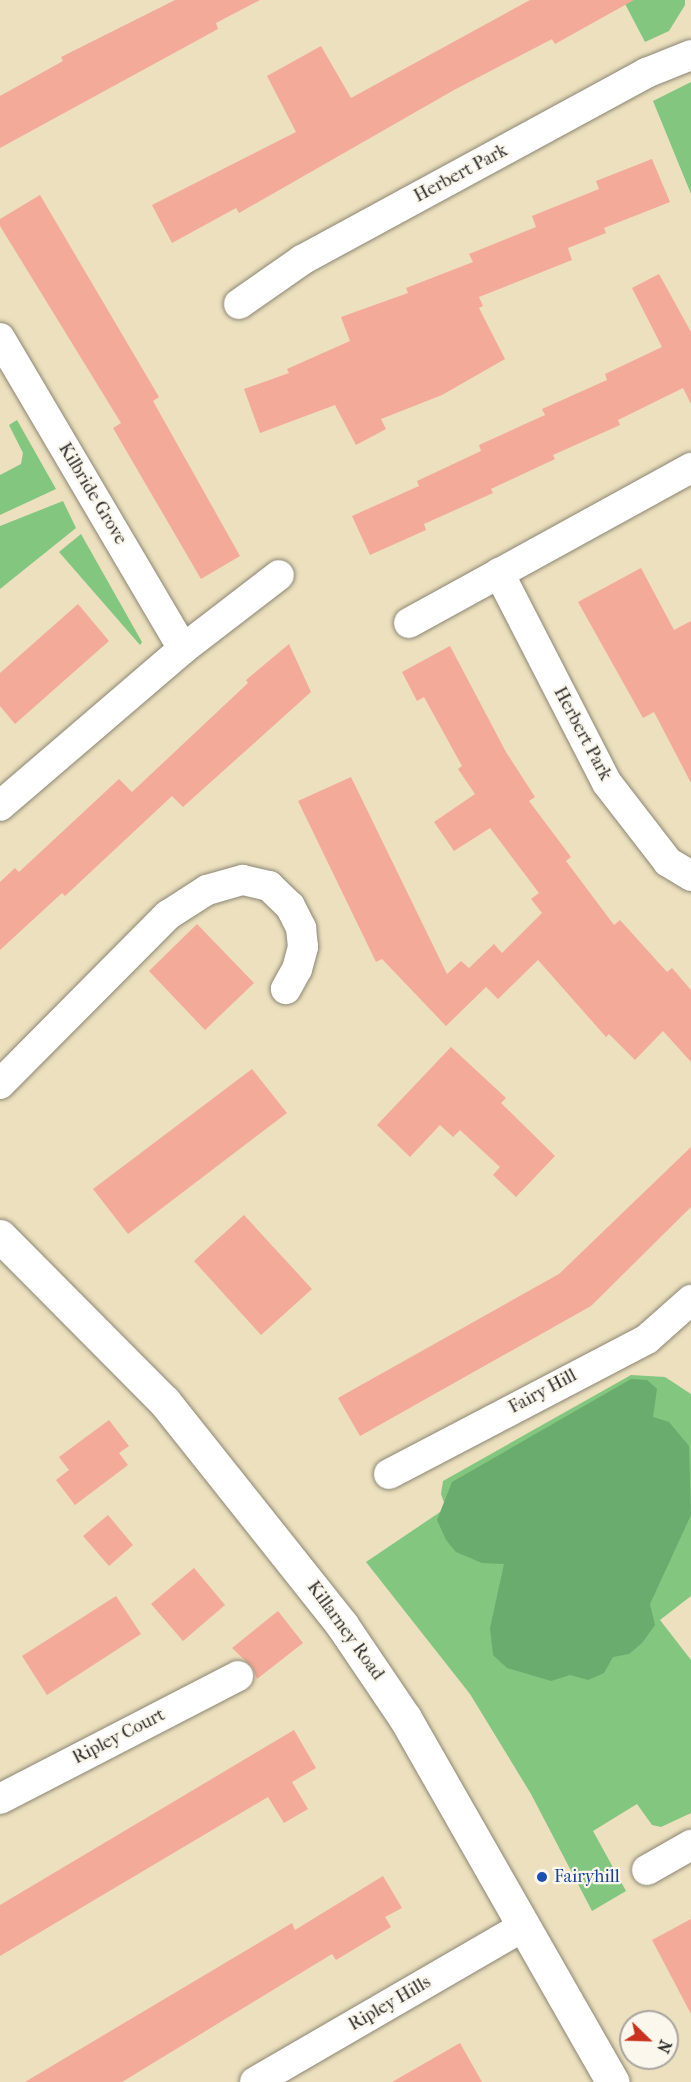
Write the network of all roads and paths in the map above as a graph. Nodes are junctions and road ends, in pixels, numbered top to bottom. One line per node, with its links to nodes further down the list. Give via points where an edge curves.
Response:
1 (691, 55): 2 (street, Herbert Park, via 646,74 302,260)
2 (239, 304)
3 (0, 338): 8 (street, Kilbride Grove)
4 (691, 468): 5 (street)
5 (499, 573): 7 (street); 10 (street, Herbert Park, via 607,783 668,862)
6 (279, 575): 8 (street)
7 (409, 622)
8 (183, 650): 9 (street)
9 (0, 806)
10 (691, 876)
11 (286, 989): 12 (street, via 303,947 301,928 290,906 269,886 243,880 207,890 168,915)
12 (0, 1084)
13 (0, 1236): 20 (main road, Killarney Road, via 164,1401 288,1554 385,1684)
14 (691, 1300): 15 (street, Fairy Hill, via 647,1339)
15 (388, 1474)
16 (238, 1676): 17 (street, Ripley Court)
17 (0, 1798)
18 (691, 1845): 19 (street)
19 (647, 1870)
20 (524, 1926): 21 (street, Ripley Hills); 22 (main road, Killarney Road)
21 (255, 2082)
22 (613, 2082)

